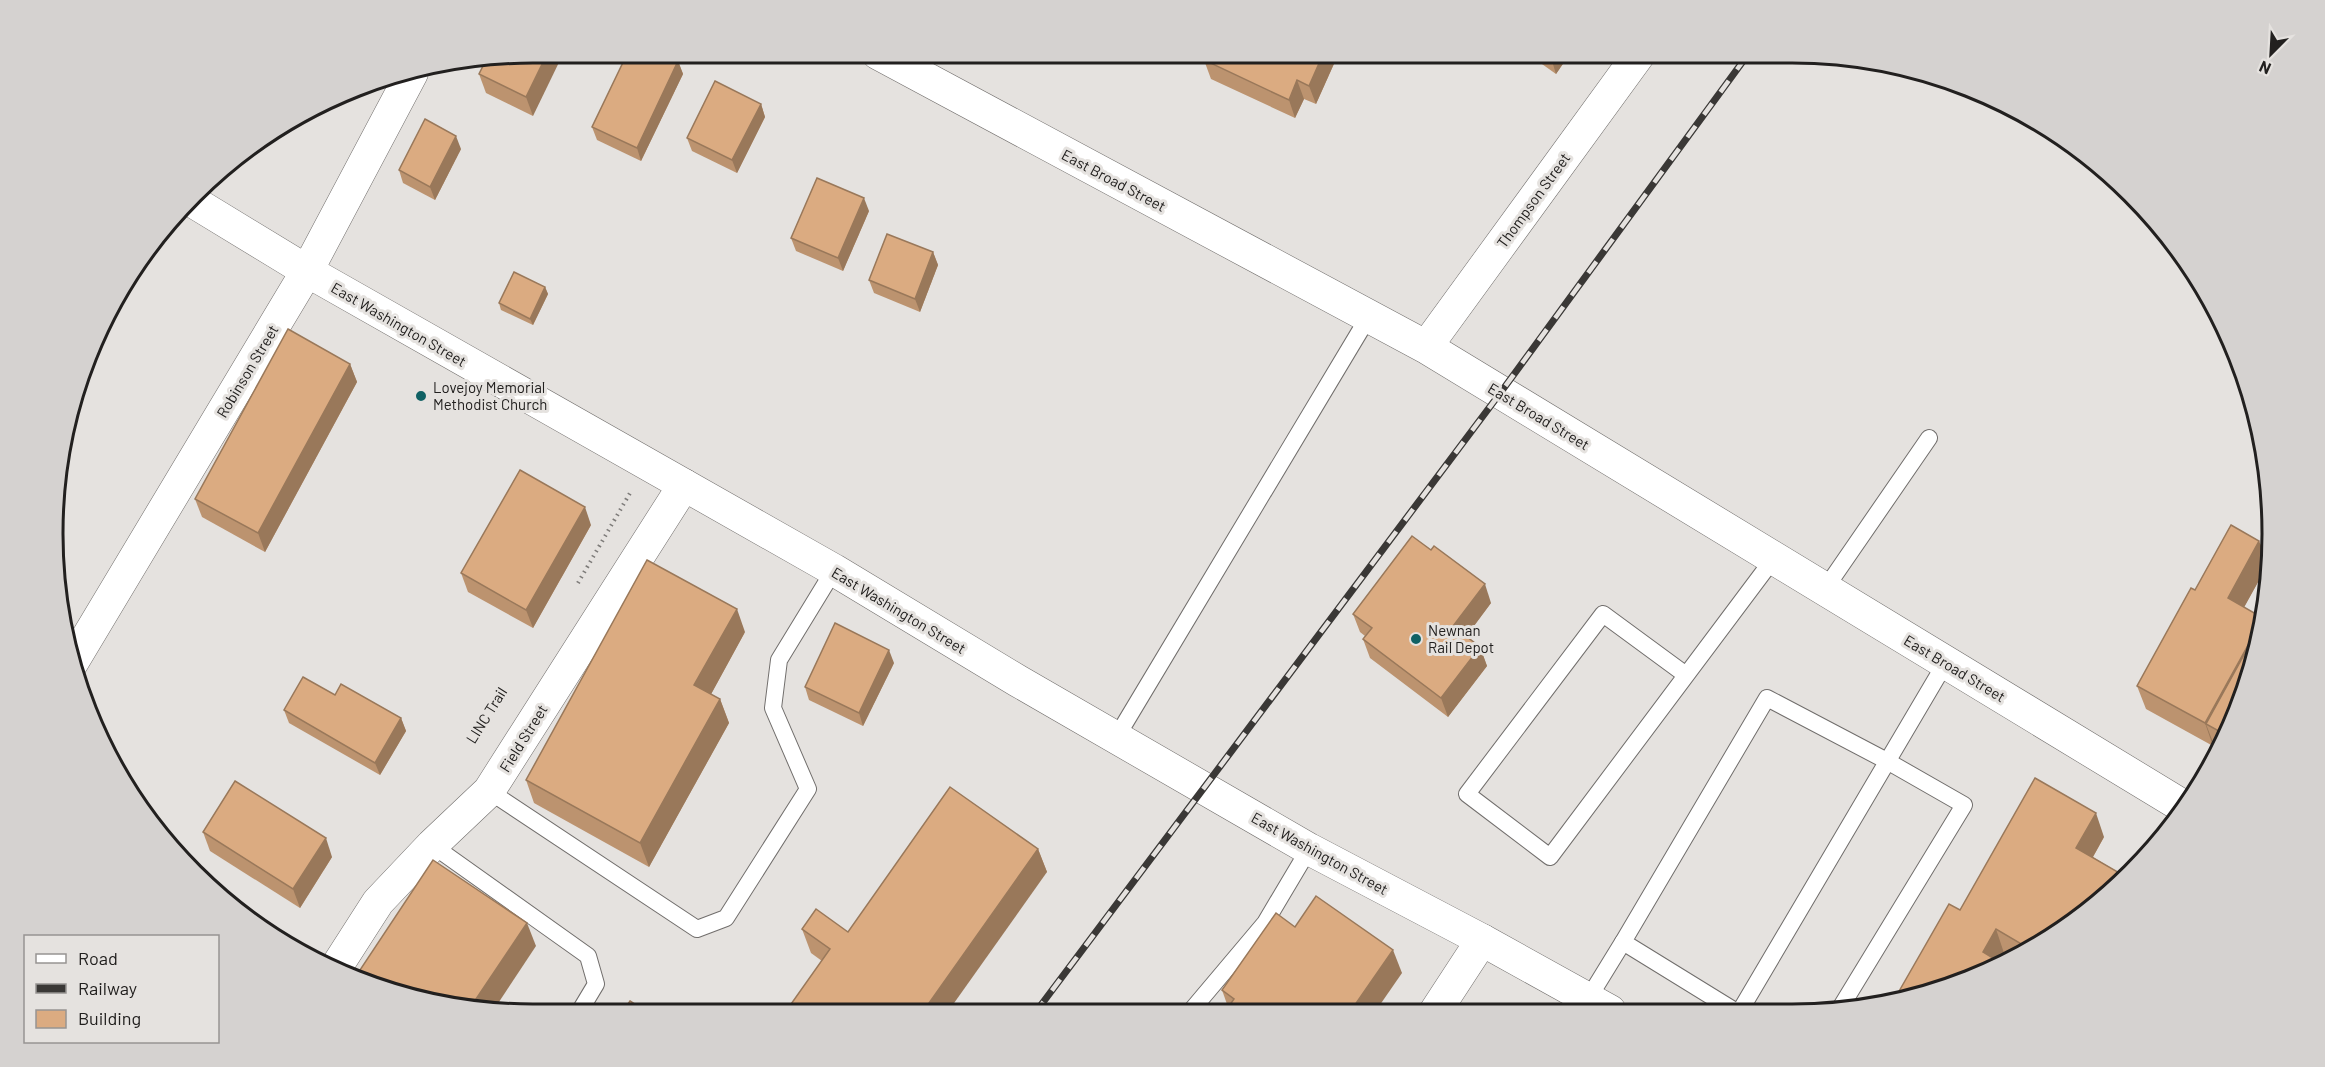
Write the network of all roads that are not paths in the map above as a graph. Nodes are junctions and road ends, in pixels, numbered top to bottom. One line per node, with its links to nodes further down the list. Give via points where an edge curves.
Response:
1 (898, 63): 6 (street, East Broad Street)
2 (1632, 63): 7 (street, Thompson Street)
3 (408, 80): 5 (street, Robinson Street)
4 (198, 204): 5 (street, East Washington Street)
5 (307, 271): 9 (street, East Washington Street); 13 (street, Robinson Street)
6 (1369, 316): 7 (street, East Broad Street); 16 (lane)
7 (1426, 347): 10 (street, East Broad Street)
8 (1929, 438): 12 (lane)
9 (684, 485): 11 (street, East Washington Street); 18 (street, Field Street)
10 (1774, 558): 12 (street, East Broad Street); 15 (lane)
11 (834, 570): 16 (street, East Washington Street); 18 (lane, via 779,660 773,708 808,789 726,918 697,929)
12 (1825, 589): 14 (street, East Broad Street)
13 (78, 652)
14 (1946, 662): 17 (lane); 19 (street, East Broad Street)
15 (1686, 675): 15 (lane, via 1550,857 1467,794 1603,614)
16 (1116, 738): 21 (street, East Washington Street)
17 (1887, 761): 23 (lane, via 1767,698); 25 (lane, via 1964,805); 32 (lane)
18 (489, 791): 20 (street, Field Street)
19 (2177, 803)
20 (432, 845): 24 (street, Field Street, via 378,902); 26 (lane, via 588,956 596,984)
21 (1309, 849): 22 (street, East Washington Street); 27 (lane, via 1265,923)
22 (1482, 940): 28 (street); 29 (street, East Washington Street)
23 (1623, 942): 30 (lane); 31 (lane)
24 (340, 962)
25 (1845, 1001)
26 (584, 1004)
27 (1197, 1004)
28 (1441, 1004)
29 (1597, 1004)
30 (1599, 1004)
31 (1724, 1004)
32 (1744, 1004)

